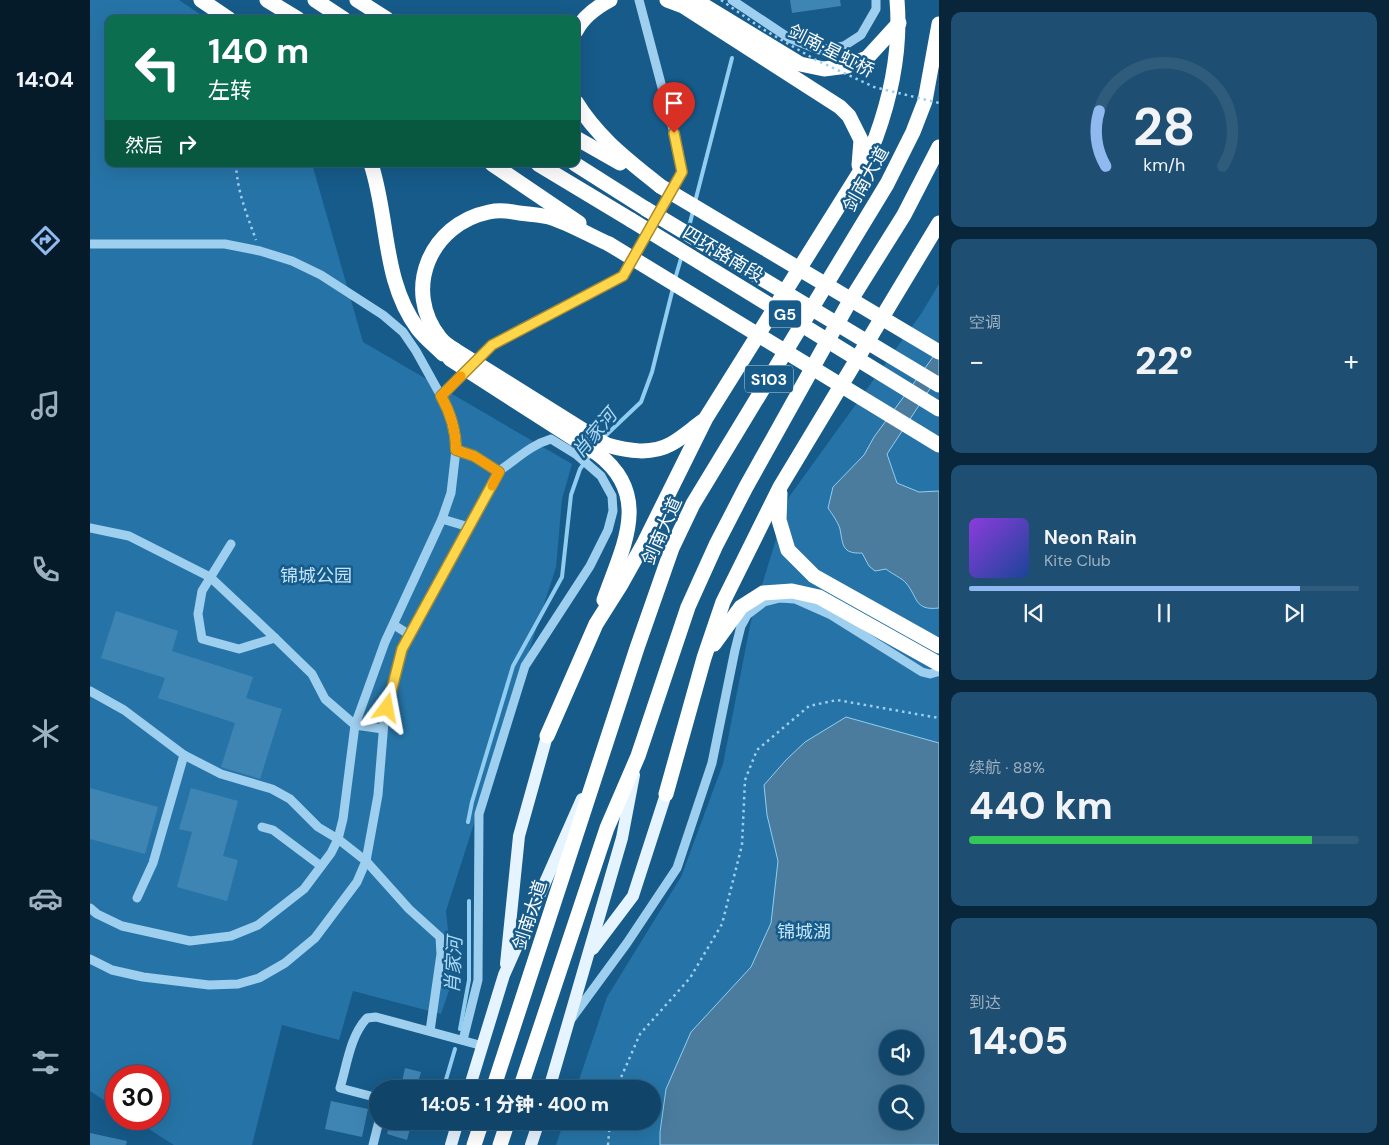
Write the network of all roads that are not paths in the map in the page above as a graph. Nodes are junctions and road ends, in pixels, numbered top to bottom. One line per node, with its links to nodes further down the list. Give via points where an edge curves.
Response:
1 (201, 0): 13 (highway)
2 (260, 0): 14 (highway)
3 (267, 0): 15 (highway)
4 (314, 0): 16 (highway)
5 (357, 0): 17 (highway)
6 (610, 0): 20 (highway, via 597,7)
7 (640, 0): 38 (street, via 682,172 623,276 492,345)
8 (667, 0): 28 (highway, via 683,6 840,107 862,140)
9 (694, 0): 18 (highway, via 800,64 824,70 867,58)
10 (732, 0): 11 (street, via 789,38 819,50 844,46 861,35 876,9)
11 (876, 0)
12 (897, 0): 18 (highway)
13 (223, 15)
14 (281, 15)
15 (291, 15)
16 (338, 15)
17 (380, 15)
18 (899, 23): 28 (highway, via 896,63 886,104 876,138)
19 (939, 24): 64 (highway, 剑南大道 / S103, via 925,101 887,184 693,504 672,548)
20 (580, 25)
21 (580, 109): 29 (highway, via 610,146)
22 (580, 140): 29 (highway)
23 (939, 147): 66 (highway, S103, via 904,215 847,306 716,545 688,607)
24 (372, 167): 36 (highway, via 397,288 418,330)
25 (496, 167): 33 (highway)
26 (543, 167): 39 (highway, 四环路南段 / G5, bridge)
27 (580, 167): 37 (highway, 四环路南段 / G5, bridge)
28 (858, 176): 40 (highway)
29 (660, 186): 35 (highway, bridge)
30 (939, 224): 34 (highway)
31 (939, 234): 34 (highway)
32 (90, 244): 38 (street, via 225,244 292,262 321,275 383,315 403,332)
33 (609, 244): 36 (highway, via 549,218 511,212 490,211 469,218 452,229 439,240 430,255 423,289 430,322); 41 (highway, bridge)
34 (925, 246): 45 (highway)
35 (939, 352)
36 (452, 355): 43 (highway, bridge)
37 (939, 385)
38 (441, 396): 42 (street, via 456,438)
39 (939, 409)
40 (706, 418): 43 (highway, via 670,445 646,451 626,450); 51 (highway, via 643,545)
41 (939, 445)
42 (456, 450): 44 (street, via 474,456); 46 (street, via 451,493)
43 (598, 455): 44 (street, via 579,457 551,439 524,452); 51 (highway, via 609,462 624,483 630,516); 79 (street, via 601,476 612,496 613,511 608,530 590,566 525,666 479,814 478,980)
44 (499, 472): 47 (street)
45 (780, 487): 55 (highway, via 779,520 788,550 814,576); 57 (highway, via 723,602)
46 (442, 519): 47 (street); 52 (street)
47 (469, 527): 53 (street)
48 (90, 528): 50 (street, via 129,536)
49 (231, 544): 50 (street)
50 (210, 576): 54 (street); 54 (street, via 202,591 198,614 202,639 239,649)
51 (596, 624): 63 (highway)
52 (394, 625): 53 (street); 61 (street)
53 (410, 635): 62 (street, via 402,649)
54 (275, 638): 61 (street, via 312,674 325,699)
55 (919, 644): 56 (highway); 57 (highway, via 819,597 792,591 762,593 741,606); 58 (highway)
56 (939, 646)
57 (704, 658): 67 (highway)
58 (939, 664)
59 (939, 668): 77 (street, via 930,674 922,672 831,615 795,599 764,602 747,615 735,650 712,763 677,868)
60 (90, 691): 65 (street, via 124,710)
61 (355, 725): 62 (street); 69 (street)
62 (383, 729): 70 (street, via 378,795)
63 (548, 736): 76 (main road, via 519,836)
64 (607, 742): 76 (main road); 82 (highway, 剑南大道)
65 (184, 754): 69 (street, via 221,774 272,789 290,799 318,827); 72 (street, via 153,863)
66 (638, 756): 74 (main road, via 622,838); 83 (highway, via 607,828)
67 (666, 794): 74 (main road, via 633,896)
68 (262, 827): 71 (street, via 274,830)
69 (338, 839): 70 (street); 71 (street)
70 (366, 860): 75 (street, via 357,882 315,938 285,963 259,978 238,984 172,982 112,970); 78 (street, via 409,909 440,936 441,954)
71 (321, 866): 73 (street, via 304,889 289,901 258,925 231,936 190,941 159,936 122,926)
72 (137, 898)
73 (90, 908)
74 (588, 954): 77 (main road)
75 (90, 960)
76 (504, 975): 80 (main road)
77 (569, 1023): 84 (main road)
78 (430, 1031): 79 (street); 85 (street, via 376,1017 367,1018 351,1047 340,1088)
79 (463, 1040): 80 (street)
80 (483, 1046): 81 (main road)
81 (472, 1080)
82 (496, 1080)
83 (523, 1080)
84 (552, 1080)
85 (369, 1096)
86 (377, 1130): 91 (street)
87 (455, 1130): 92 (main road)
88 (479, 1130): 93 (highway)
89 (505, 1130): 94 (highway)
90 (536, 1130): 95 (main road)
91 (373, 1145)
92 (451, 1145)
93 (474, 1145)
94 (500, 1145)
95 (531, 1145)

